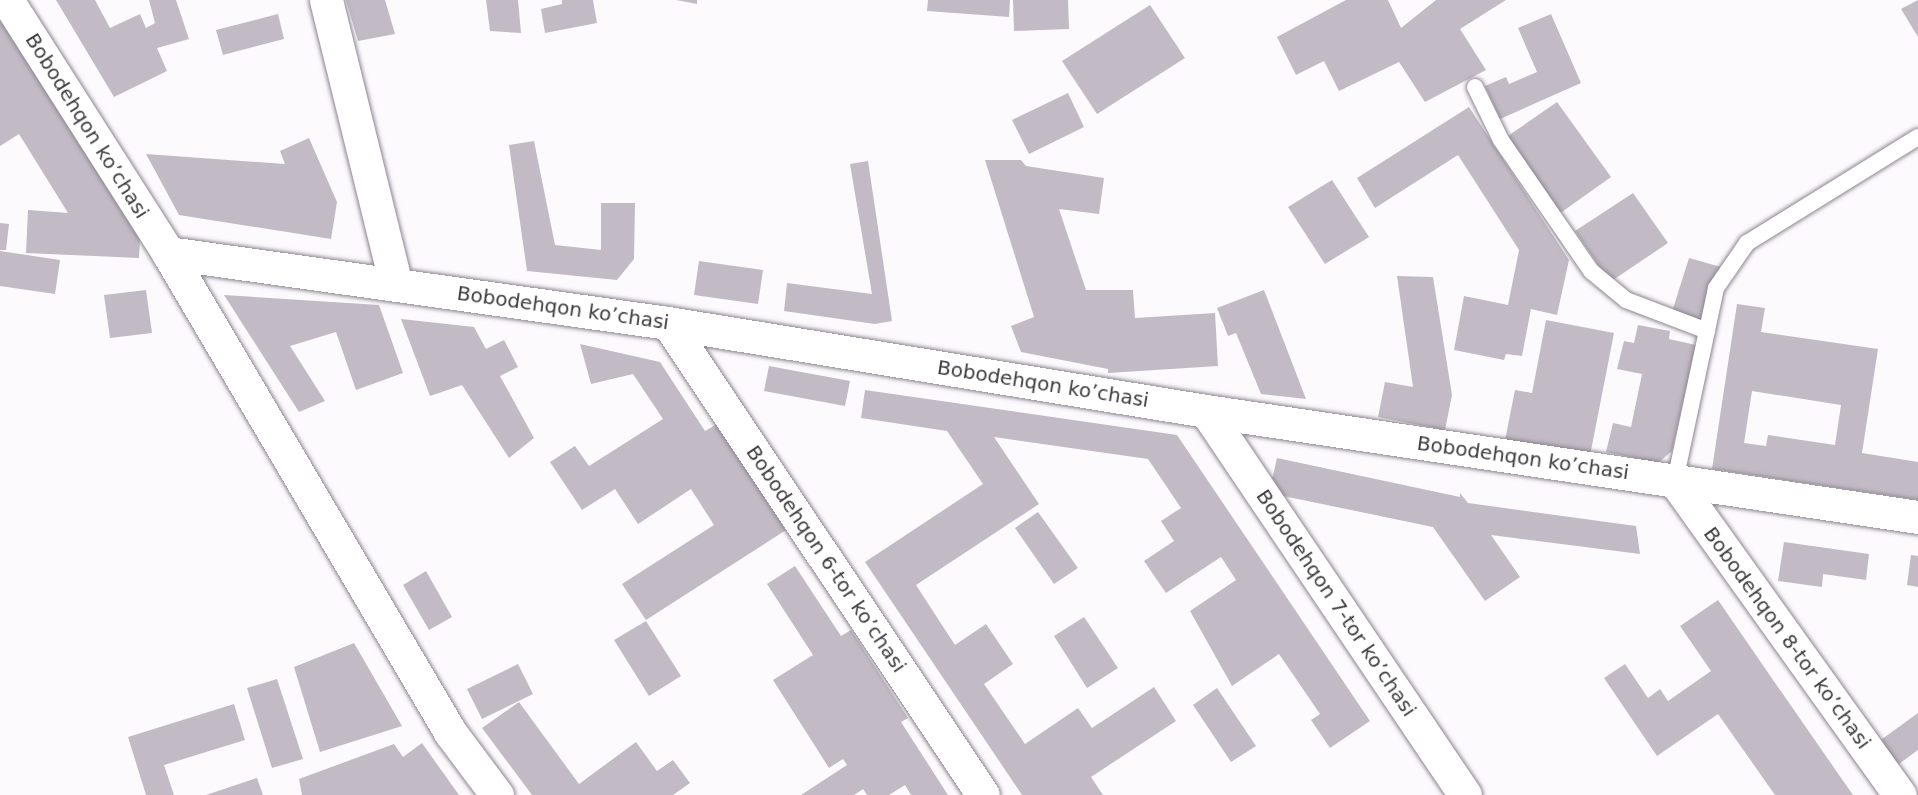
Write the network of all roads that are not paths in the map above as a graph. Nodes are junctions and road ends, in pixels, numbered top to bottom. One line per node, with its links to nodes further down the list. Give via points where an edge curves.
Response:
1 (7, 0): 5 (street, Bobodehqon koʼchasi)
2 (327, 0): 6 (street)
3 (1475, 87): 8 (lane, via 1501,140 1592,272 1626,300)
4 (1918, 137): 8 (lane, via 1747,243 1716,288)
5 (168, 253): 6 (street, Bobodehqon koʼchasi); 12 (street, Bobodehqon koʼchasi, via 450,732)
6 (396, 285): 7 (street, Bobodehqon koʼchasi)
7 (668, 323): 9 (street, Bobodehqon koʼchasi); 13 (street, Bobodehqon 6-tor koʼchasi)
8 (1707, 331): 10 (lane)
9 (1206, 411): 10 (street, Bobodehqon koʼchasi); 14 (street, Bobodehqon 7-tor koʼchasi)
10 (1675, 481): 11 (street, Bobodehqon koʼchasi); 15 (street, Bobodehqon 8-tor koʼchasi)
11 (1918, 517)
12 (497, 795)
13 (983, 795)
14 (1465, 795)
15 (1900, 795)

